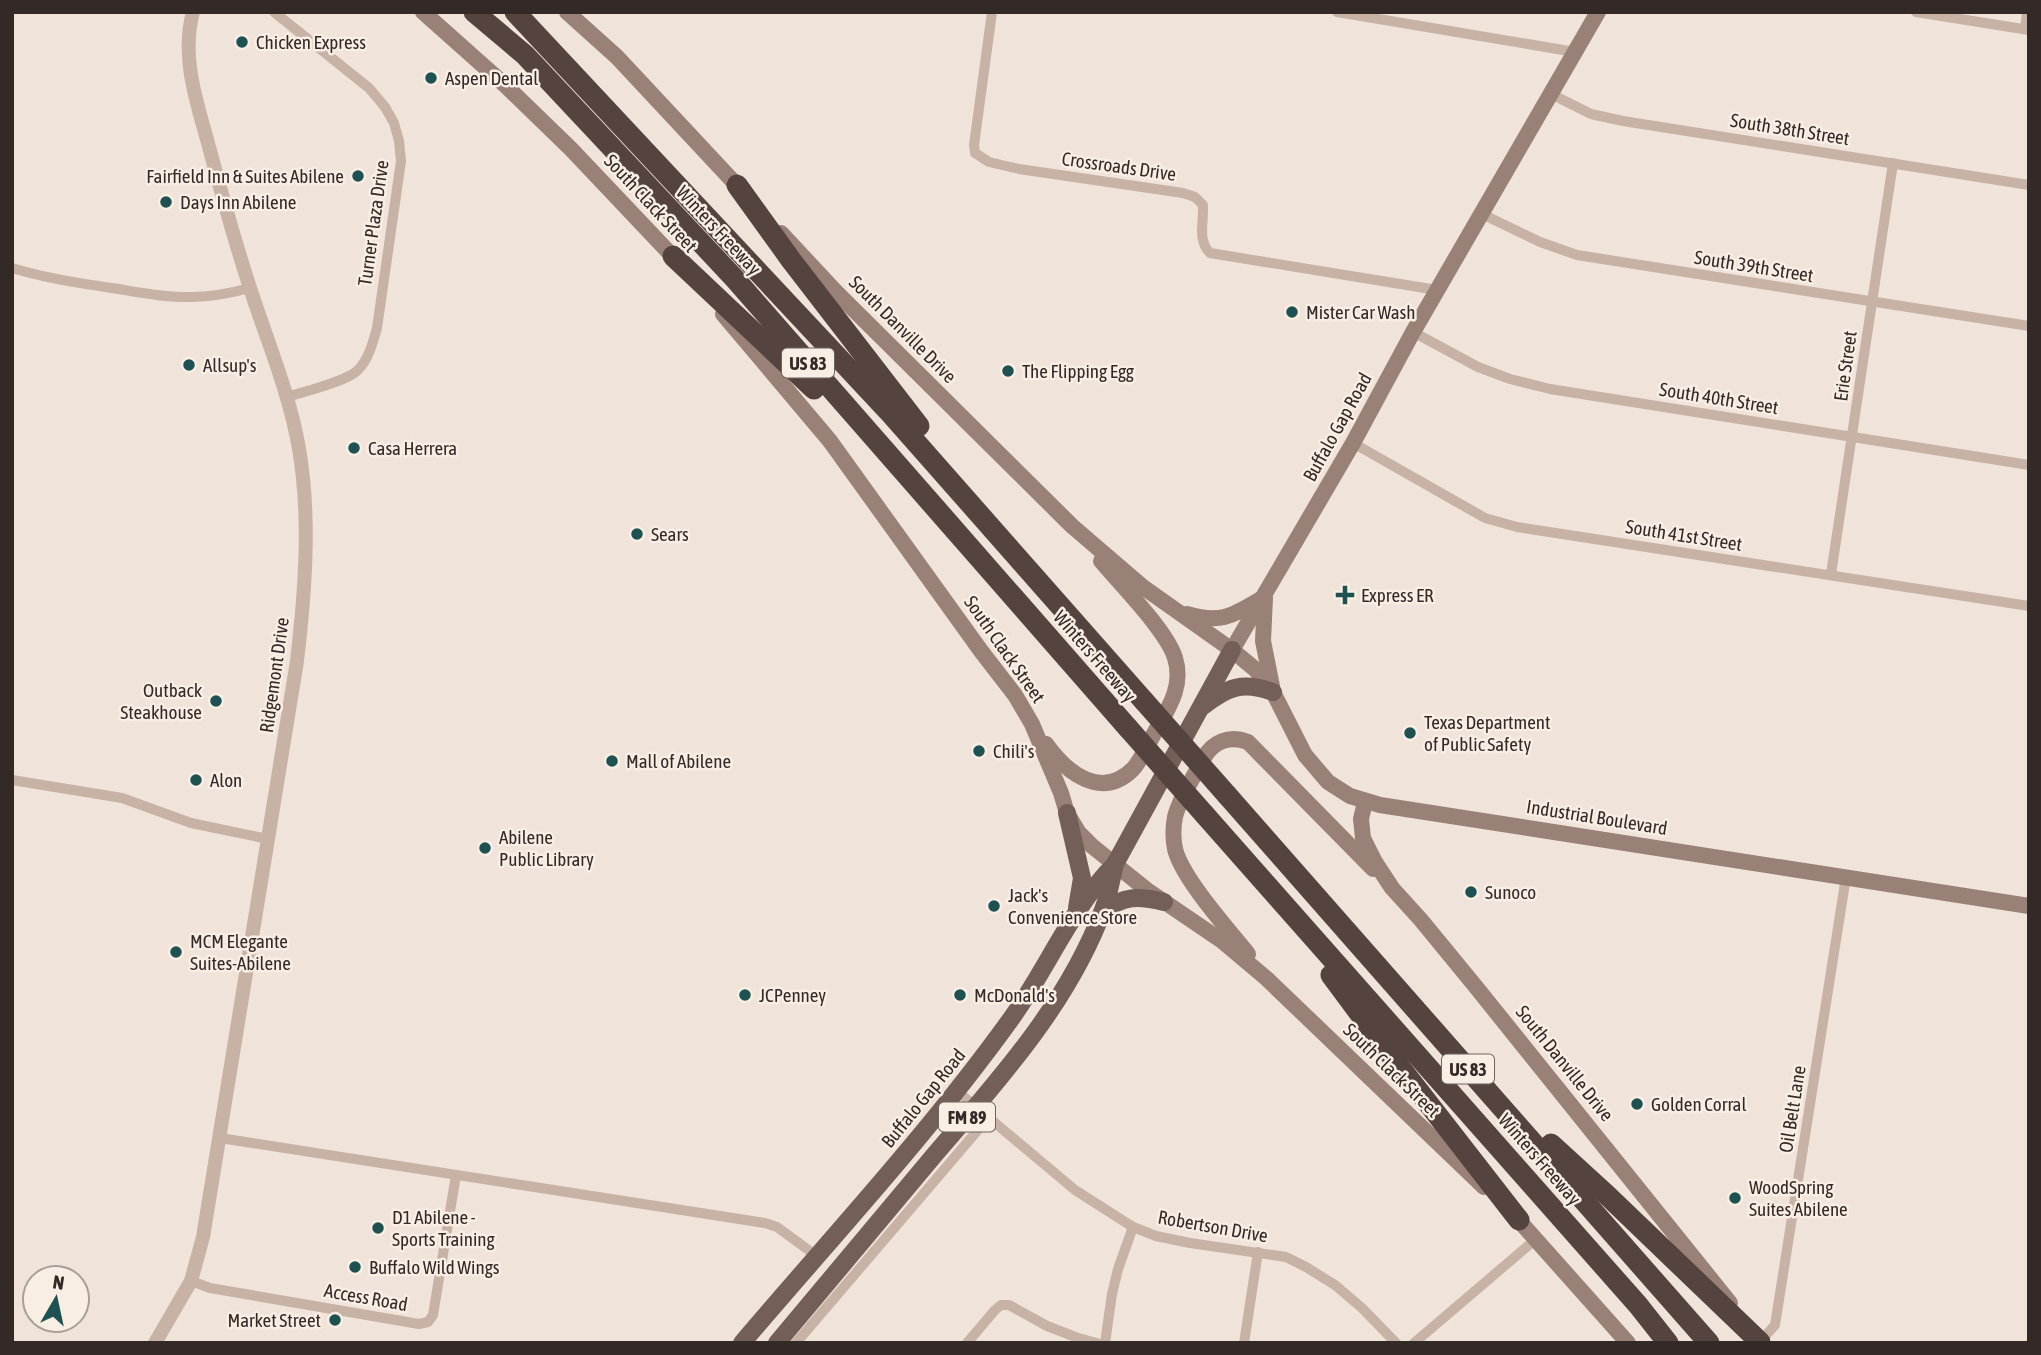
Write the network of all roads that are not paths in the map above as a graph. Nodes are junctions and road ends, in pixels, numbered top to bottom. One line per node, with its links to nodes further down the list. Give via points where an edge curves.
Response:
1 (193, 12): 21 (street, Ridgemont Drive, via 188,59 192,85)
2 (274, 12): 26 (street, Turner Plaza Drive, via 369,88 394,123 401,161 371,348 358,371)
3 (423, 12): 19 (main road, South Clack Street, via 505,85)
4 (474, 12): 30 (highway, Winters Freeway / US 83, via 525,55 726,270)
5 (515, 12): 32 (highway, Winters Freeway / US 83, via 891,414)
6 (567, 12): 16 (main road, South Danville Drive, via 617,57)
7 (992, 12): 22 (street, Crossroads Drive, via 974,145 975,153 989,162 1195,197 1203,205 1201,233 1203,246 1210,253)
8 (1337, 12): 13 (street)
9 (1598, 12): 13 (main road, Buffalo Gap Road)
10 (1916, 12): 12 (street)
11 (2027, 12): 12 (street)
12 (2027, 30)
13 (1575, 52): 14 (main road, Buffalo Gap Road)
14 (1551, 94): 15 (street, South 38th Street, via 1612,119); 18 (main road, Buffalo Gap Road)
15 (1893, 163): 17 (street, South 38th Street); 23 (street, Erie Street)
16 (737, 185): 31 (main road, South Danville Drive, via 836,292); 32 (highway)
17 (2029, 185)
18 (1482, 215): 22 (main road, Buffalo Gap Road); 23 (street, South 39th Street, via 1577,255)
19 (673, 256): 30 (highway); 40 (main road, South Clack Street, via 830,441)
20 (12, 268): 21 (street, via 62,280 190,297)
21 (250, 288): 26 (street, Ridgemont Drive)
22 (1437, 290): 25 (main road, Buffalo Gap Road)
23 (1872, 303): 24 (street, South 39th Street); 27 (street, Erie Street)
24 (2029, 326)
25 (1413, 332): 27 (street, South 40th Street, via 1478,367 1550,389); 28 (main road, Buffalo Gap Road)
26 (287, 397): 44 (street, Ridgemont Drive, via 305,496 303,608)
27 (1853, 437): 29 (street, South 40th Street); 33 (street, Erie Street)
28 (1353, 443): 33 (street, South 41st Street, via 1485,518 1517,527); 34 (main road, Buffalo Gap Road)
29 (2029, 465)
30 (900, 469): 45 (highway, Winters Freeway / US 83, bridge)
31 (1072, 526): 36 (main road, South Danville Drive); 40 (main road, via 1170,646 1177,690 1135,767 1122,779 1105,782 1077,777)
32 (1030, 573): 54 (highway, Winters Freeway / US 83, bridge)
33 (1831, 574): 35 (street, South 41st Street)
34 (1264, 595): 36 (main road, via 1231,616 1202,619); 37 (main road, Buffalo Gap Road); 38 (main road, via 1263,641)
35 (2029, 606)
36 (1177, 611): 37 (main road, South Danville Drive)
37 (1232, 650): 38 (main road, Industrial Boulevard); 39 (main road, Buffalo Gap Road / FM 89)
38 (1273, 692): 39 (main road, via 1237,686); 42 (main road, Industrial Boulevard, via 1312,766 1338,790)
39 (1200, 709): 46 (main road, Buffalo Gap Road / FM 89)
40 (1032, 724): 43 (main road, South Clack Street)
41 (12, 780): 44 (street, via 122,798 191,823)
42 (1365, 802): 47 (main road, Industrial Boulevard); 48 (main road, South Danville Drive, via 1363,838)
43 (1067, 813): 46 (main road, South Clack Street, via 1079,833); 52 (main road, via 1082,878)
44 (268, 839): 57 (street, Ridgemont Drive)
45 (1247, 860): 59 (highway); 77 (highway, Winters Freeway / US 83)
46 (1115, 864): 49 (main road, South Clack Street); 51 (main road, Buffalo Gap Road / FM 89); 52 (main road, Buffalo Gap Road / FM 89)
47 (1846, 877): 50 (main road, Industrial Boulevard); 79 (street, Oil Belt Lane, via 1775,1325)
48 (1391, 888): 53 (main road, via 1248,742 1231,738 1217,743 1205,755 1178,808 1175,848 1184,870); 79 (main road, South Danville Drive, via 1476,987)
49 (1164, 902): 51 (main road, via 1133,898 1115,902); 53 (main road, South Clack Street)
50 (2029, 906)
51 (1102, 912): 56 (main road, Buffalo Gap Road / FM 89, via 1075,970)
52 (1076, 915): 55 (main road, Buffalo Gap Road / FM 89, via 1010,1021)
53 (1266, 978): 59 (main road, South Clack Street)
54 (1471, 1072): 78 (highway, Winters Freeway / US 83); 79 (highway)
55 (957, 1091): 56 (street, Robertson Drive); 63 (main road, Buffalo Gap Road / FM 89)
56 (982, 1112): 60 (street, Robertson Drive, via 1075,1190); 65 (main road, Buffalo Gap Road / FM 89); 69 (street)
57 (220, 1138): 58 (street); 64 (street, Ridgemont Drive)
58 (456, 1175): 63 (street, via 765,1223); 64 (street, Access Road, via 433,1315 428,1322 210,1288)
59 (1519, 1220): 61 (main road, South Clack Street)
60 (1133, 1227): 62 (street, Robertson Drive, via 1187,1243); 72 (street, via 1118,1269)
61 (1536, 1239): 75 (street); 76 (main road, South Clack Street)
62 (1258, 1252): 73 (street); 74 (street, Robertson Drive, via 1286,1257 1335,1285)
63 (818, 1257): 65 (main road, via 825,1273); 67 (main road, Buffalo Gap Road / FM 89)
64 (191, 1281): 66 (street, Ridgemont Drive)
65 (818, 1294): 68 (main road, Buffalo Gap Road / FM 89)
66 (155, 1343)
67 (742, 1343)
68 (776, 1343)
69 (796, 1343)
70 (967, 1343): 71 (street, via 995,1310 1009,1305 1048,1326)
71 (1097, 1343)
72 (1105, 1343)
73 (1244, 1343)
74 (1396, 1343)
75 (1414, 1343)
76 (1628, 1343)
77 (1668, 1343)
78 (1709, 1343)
79 (1760, 1343)

